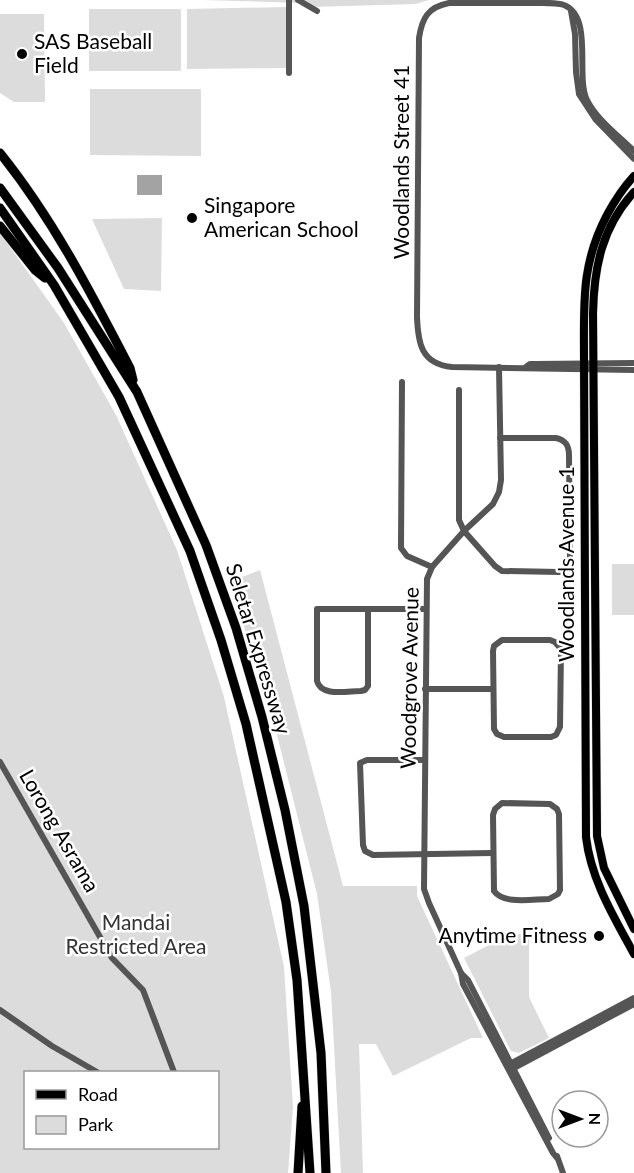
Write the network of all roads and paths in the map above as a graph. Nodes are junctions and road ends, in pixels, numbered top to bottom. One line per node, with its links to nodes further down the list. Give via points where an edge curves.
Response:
1 (289, 0): 5 (street)
2 (298, 0): 4 (street)
3 (571, 10): 6 (street, via 579,19 587,99 601,119); 8 (street, via 579,94 596,120); 16 (street, Woodlands Street 41, via 557,4 449,3 430,10 421,24 417,327 420,344 430,360 440,365)
4 (318, 11)
5 (289, 73)
6 (634, 151)
7 (0, 153): 22 (highway, via 49,220 81,273 130,368)
8 (634, 159)
9 (634, 176): 17 (main road, Woodlands Avenue 1, via 618,195 601,227 588,263)
10 (0, 188): 22 (highway, Seletar Expressway, via 58,268)
11 (634, 192): 18 (main road, Woodlands Avenue 1, via 610,228 597,266)
12 (0, 208): 14 (highway)
13 (0, 226): 14 (highway, via 35,270)
14 (54, 285): 41 (highway, Seletar Expressway, via 142,445 190,551 222,640 246,724 286,902)
15 (634, 363): 18 (street)
16 (499, 367): 17 (street, Woodlands Street 41); 23 (street, Woodgrove Avenue)
17 (584, 367): 18 (street, Woodlands Street 41); 35 (main road, Woodlands Avenue 1, via 586,837 594,874)
18 (593, 367): 19 (street); 34 (main road, Woodlands Avenue 1, via 597,836 604,868)
19 (634, 370)
20 (402, 382): 25 (street, via 402,548 407,556)
21 (459, 390): 24 (street, via 459,520)
22 (137, 392): 46 (highway, Seletar Expressway, via 206,545 236,628 285,810 306,917 321,1053)
23 (500, 438): 24 (street, Woodgrove Avenue, via 500,486 496,499); 24 (street, via 556,438 567,445 568,565 559,572 502,571)
24 (464, 531): 25 (street, Woodgrove Avenue)
25 (432, 567): 27 (street, Woodgrove Avenue, via 427,579)
26 (368, 609): 26 (street, via 366,690 323,691 316,681 317,609); 27 (street)
27 (426, 609): 28 (street, Woodgrove Avenue)
28 (426, 689): 29 (street); 30 (street, Woodgrove Avenue)
29 (492, 689): 29 (street, via 493,651 498,642 550,640 561,649 560,727 556,735 496,734)
30 (425, 760): 33 (street, Woodgrove Avenue); 33 (street, via 360,763 364,851 373,855)
31 (0, 762): 43 (street, Lorong Asrama, via 111,958 143,990)
32 (492, 852): 32 (street, via 493,815 497,806 550,804 557,809 560,890 554,897 505,899 497,895); 33 (street)
33 (424, 855): 40 (street, Woodgrove Avenue, via 424,889 429,903)
34 (634, 929)
35 (634, 954)
36 (634, 998): 39 (street)
37 (634, 1004): 39 (street)
38 (0, 1010): 42 (street)
39 (568, 1036): 40 (street)
40 (510, 1067): 47 (street, Woodgrove Avenue)
41 (303, 1068): 44 (highway); 45 (highway, Seletar Expressway)
42 (95, 1071)
43 (174, 1071)
44 (298, 1173)
45 (310, 1173)
46 (326, 1173)
47 (563, 1173)

